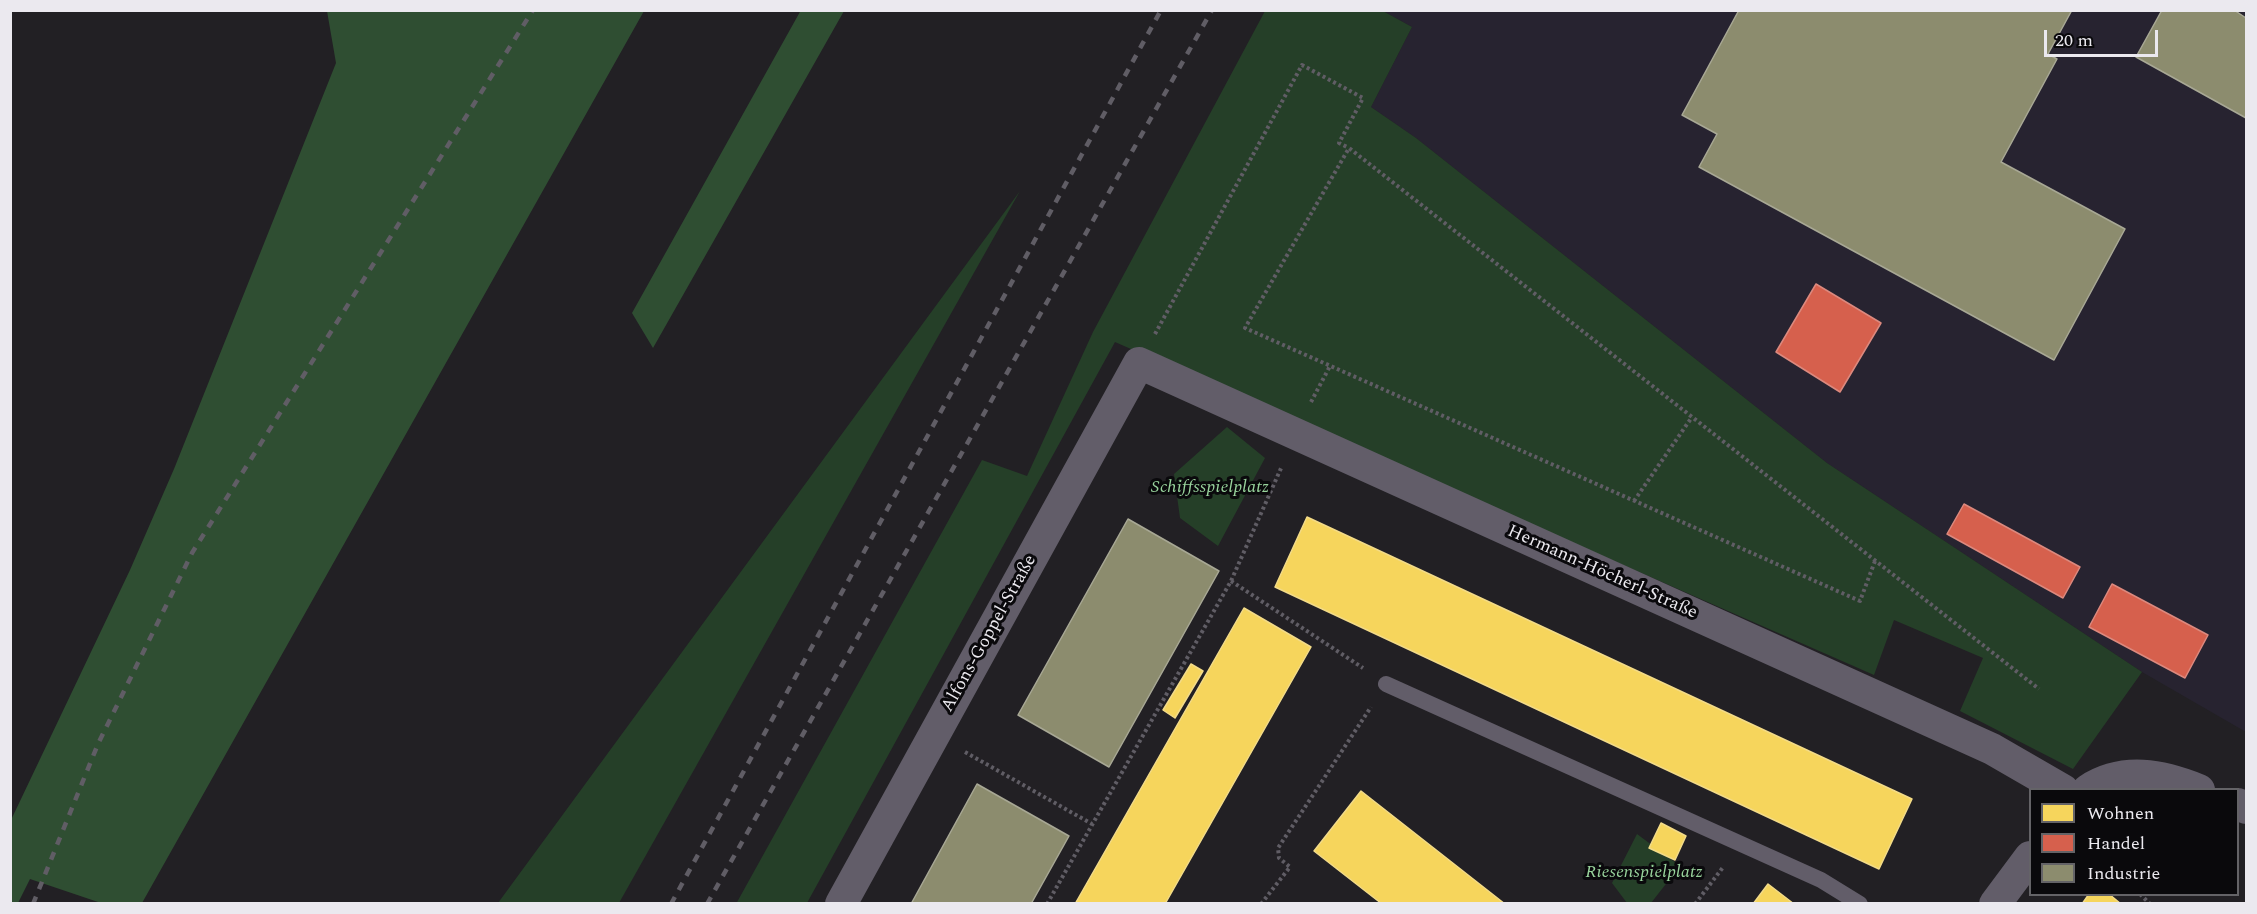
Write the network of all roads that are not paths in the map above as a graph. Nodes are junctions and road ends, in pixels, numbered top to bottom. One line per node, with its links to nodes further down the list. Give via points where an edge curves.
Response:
1 (1139, 363): 3 (street, Hermann-Höcherl-Straße, via 1302,421 1992,749); 7 (street, Alfons-Goppel-Straße)
2 (1386, 684): 8 (lane, via 1821,880)
3 (2061, 788)
4 (2090, 788): 5 (street, via 2106,778 2148,775)
5 (2195, 788)
6 (2029, 860): 9 (street)
7 (841, 903)
8 (1860, 903)
9 (1995, 903)

